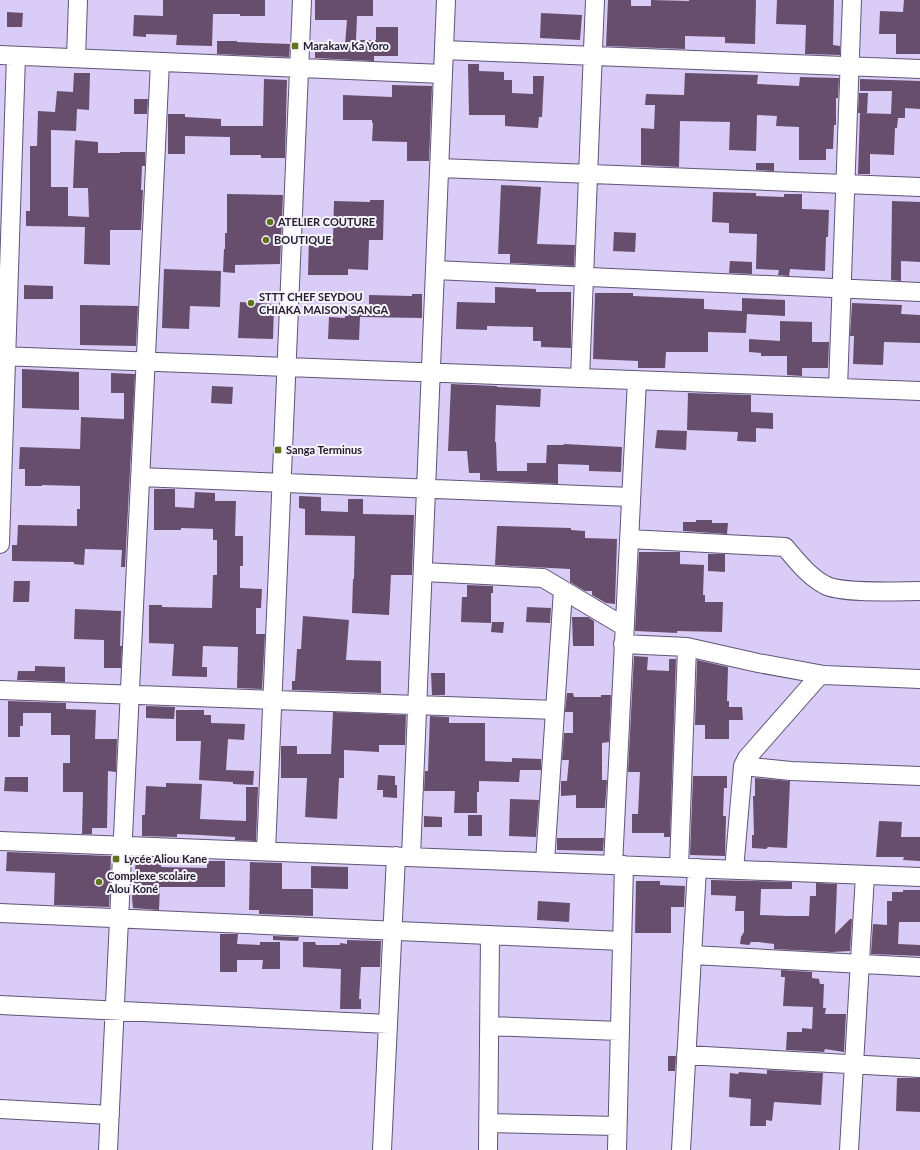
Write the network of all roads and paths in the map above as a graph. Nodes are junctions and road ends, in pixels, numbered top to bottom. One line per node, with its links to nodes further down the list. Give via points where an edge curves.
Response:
1 (78, 0): 9 (street)
2 (302, 0): 12 (street)
3 (446, 0): 6 (street)
4 (594, 0): 8 (street)
5 (852, 0): 11 (street)
6 (444, 50): 8 (street); 14 (street)
7 (8, 55): 9 (street); 23 (street)
8 (592, 56): 11 (street); 16 (street)
9 (76, 58): 10 (street)
10 (160, 62): 12 (street); 24 (street)
11 (850, 66): 13 (street); 17 (street)
12 (299, 68): 14 (street); 25 (street)
13 (920, 69)
14 (443, 74): 15 (street)
15 (439, 168): 16 (street); 19 (street)
16 (588, 174): 17 (street); 20 (street)
17 (846, 184): 18 (street); 21 (street)
18 (920, 187)
19 (435, 270): 20 (street); 26 (street)
20 (584, 277): 21 (street); 27 (street)
21 (842, 289): 22 (street); 29 (street)
22 (920, 292)
23 (3, 356): 24 (street); 36 (street)
24 (146, 361): 25 (street); 31 (street)
25 (286, 367): 26 (street); 32 (street)
26 (431, 372): 27 (street); 33 (street)
27 (580, 378): 28 (street)
28 (637, 380): 29 (street); 34 (street)
29 (838, 388): 30 (street)
30 (920, 391)
31 (140, 477): 32 (street); 45 (street)
32 (282, 483): 33 (street); 46 (street)
33 (426, 489): 34 (street); 37 (street)
34 (631, 497): 35 (street)
35 (629, 539): 39 (street, via 785,547 810,575 826,586 849,590); 40 (street)
36 (0, 544)
37 (423, 572): 38 (street, via 543,578); 47 (street)
38 (563, 590): 40 (street); 48 (street)
39 (920, 591)
40 (624, 635): 41 (street); 56 (street)
41 (687, 647): 42 (street); 57 (street)
42 (820, 675): 43 (street); 49 (street, via 747,758)
43 (920, 679)
44 (0, 690): 45 (street)
45 (130, 694): 46 (street); 52 (street)
46 (273, 700): 47 (street); 53 (street)
47 (418, 705): 48 (street); 54 (street)
48 (555, 710): 55 (street)
49 (743, 766): 50 (street, via 791,771); 59 (street)
50 (920, 776)
51 (0, 841): 52 (street)
52 (123, 846): 53 (street); 63 (street)
53 (266, 851): 54 (street)
54 (404, 856): 55 (street); 64 (street)
55 (545, 862): 56 (street)
56 (618, 865): 57 (street); 66 (street)
57 (679, 867): 58 (street)
58 (697, 868): 59 (street); 67 (street)
59 (734, 870): 60 (street)
60 (865, 875): 61 (street); 68 (street)
61 (920, 877)
62 (0, 913): 63 (street)
63 (119, 919): 64 (street); 71 (street)
64 (393, 931): 65 (street); 72 (street)
65 (490, 935): 66 (street); 73 (street)
66 (622, 941): 74 (street)
67 (692, 955): 68 (street); 75 (street)
68 (860, 965): 69 (street); 76 (street)
69 (920, 967)
70 (0, 1005): 71 (street)
71 (115, 1010): 72 (street); 79 (street)
72 (388, 1024): 83 (street)
73 (489, 1026): 74 (street); 80 (street)
74 (620, 1031): 81 (street)
75 (686, 1055): 76 (street); 86 (street)
76 (854, 1065): 77 (street); 88 (street)
77 (920, 1068)
78 (0, 1109): 79 (street)
79 (110, 1115): 82 (street)
80 (488, 1123): 81 (street); 84 (street)
81 (617, 1126): 85 (street)
82 (108, 1150)
83 (382, 1150)
84 (488, 1150)
85 (616, 1150)
86 (681, 1150): 87 (street)
87 (685, 1150)
88 (849, 1150)

